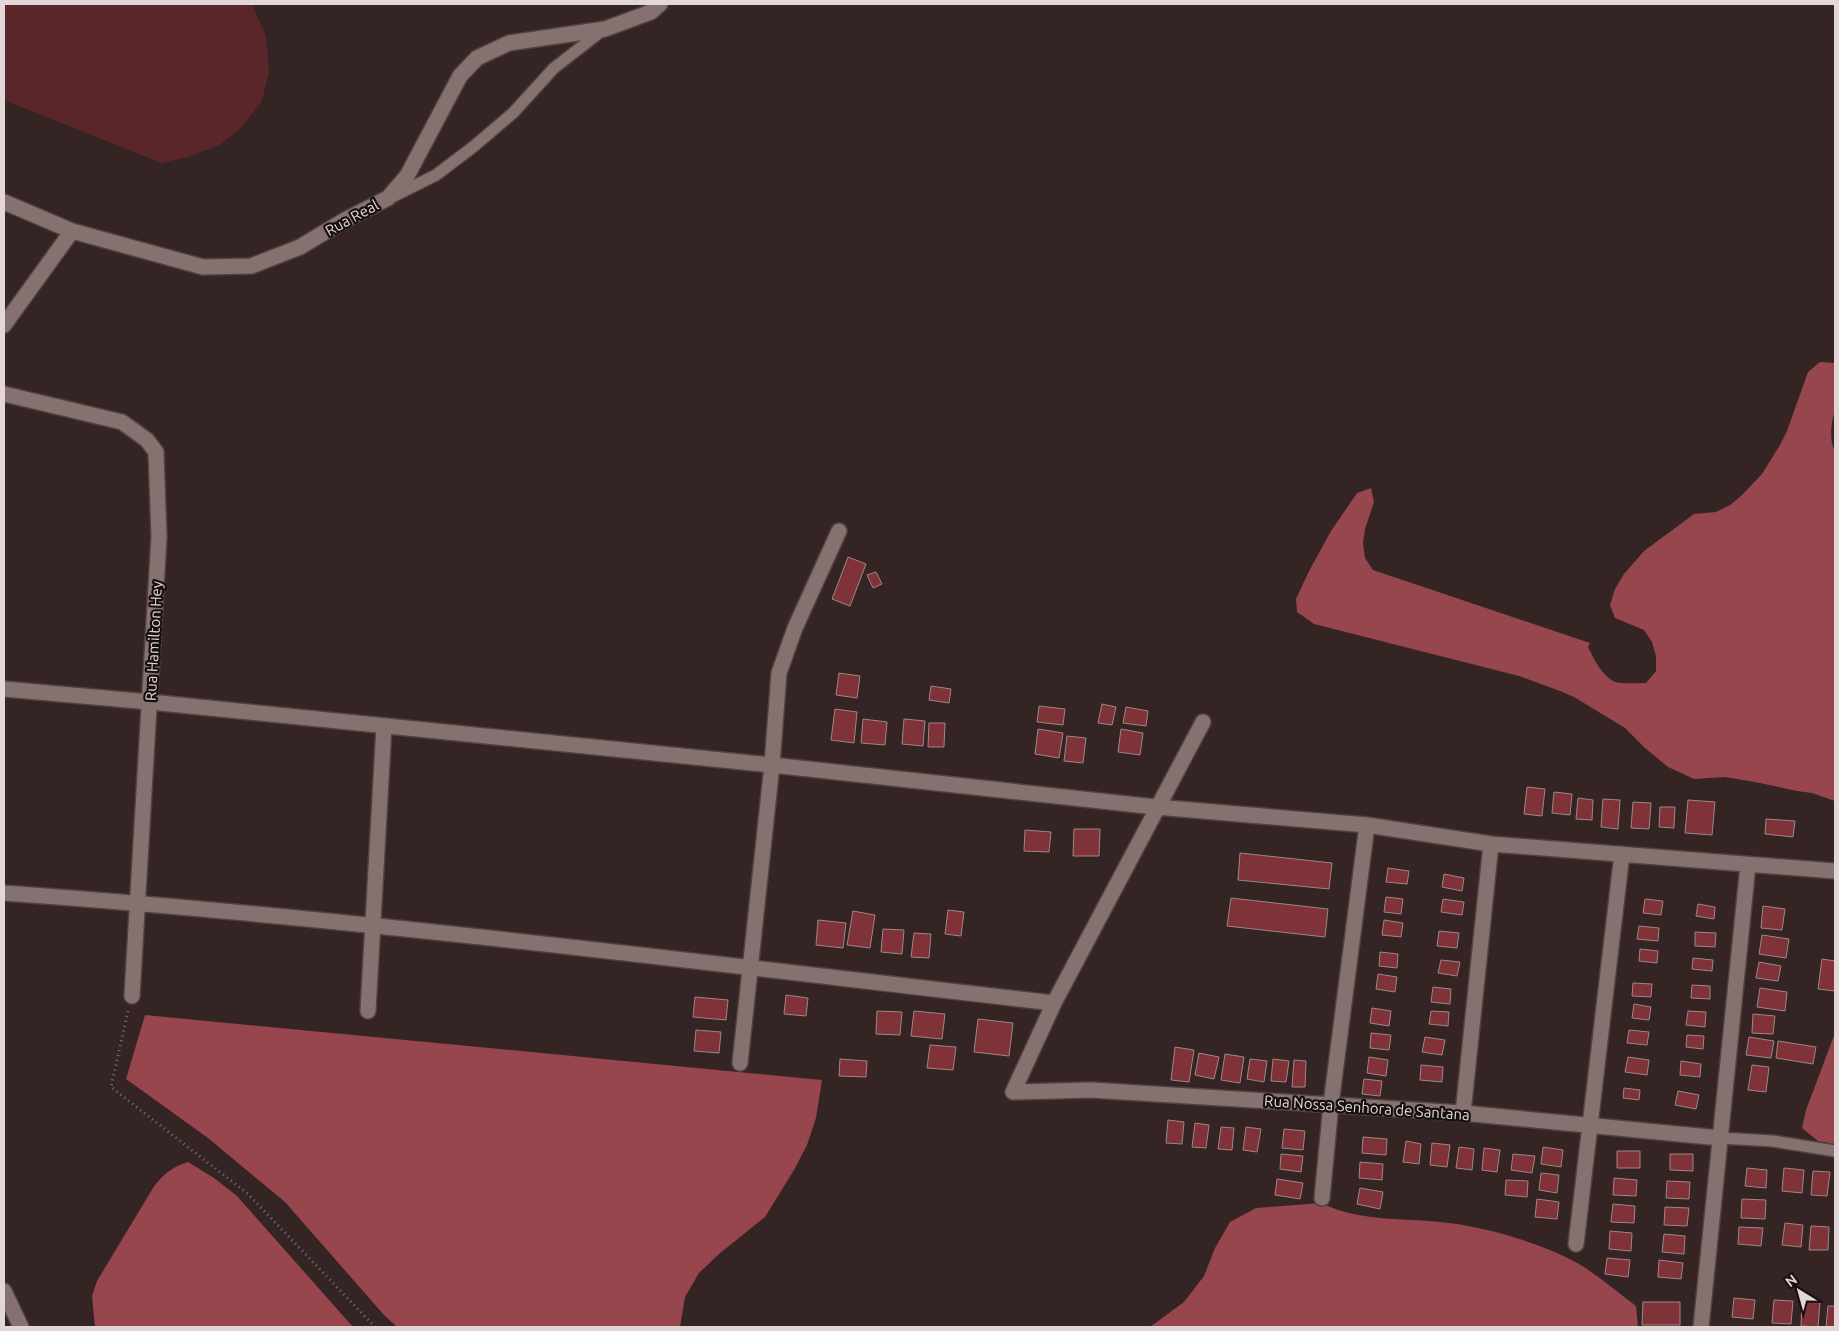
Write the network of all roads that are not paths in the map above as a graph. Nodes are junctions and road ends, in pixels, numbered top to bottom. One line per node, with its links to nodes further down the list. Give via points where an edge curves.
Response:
1 (660, 4): 2 (street, Rua Real, via 651,12)
2 (605, 29): 3 (lane, via 554,68 513,113 436,175); 3 (street, Rua Real, via 509,43 477,58 460,76 407,176)
3 (388, 198): 5 (street, Rua Real, via 300,247 251,266 203,268)
4 (4, 202): 5 (street, Rua Real)
5 (72, 231): 6 (street)
6 (4, 325)
7 (4, 394): 10 (street, Rua Hamilton Hey, via 122,422 147,440 156,452 159,536)
8 (839, 531): 13 (street, via 795,628 779,673)
9 (4, 689): 10 (street)
10 (150, 702): 12 (street); 21 (street, Rua Hamilton Hey)
11 (1203, 722): 14 (street)
12 (384, 726): 13 (street); 22 (street)
13 (772, 765): 14 (street); 23 (street)
14 (1156, 807): 15 (street); 25 (street)
15 (1367, 825): 16 (street); 28 (street)
16 (1492, 844): 17 (street); 29 (street)
17 (1622, 854): 18 (street); 30 (street)
18 (1748, 865): 19 (street); 31 (street)
19 (1835, 871)
20 (4, 893): 21 (street)
21 (138, 902): 22 (street); 24 (street, Rua Hamilton Hey)
22 (374, 926): 23 (street); 26 (street)
23 (749, 968): 25 (street); 27 (street)
24 (132, 996)
25 (1054, 1003): 28 (street, Rua Nossa Senhora de Santana, via 1013,1092 1091,1090)
26 (368, 1011)
27 (740, 1063)
28 (1331, 1104): 29 (street, Rua Nossa Senhora de Santana); 33 (street)
29 (1463, 1113): 30 (street, Rua Nossa Senhora de Santana)
30 (1589, 1126): 31 (street, Rua Nossa Senhora de Santana); 34 (street)
31 (1720, 1138): 32 (lane, via 1773,1141); 37 (street)
32 (1835, 1151)
33 (1322, 1198)
34 (1576, 1244)
35 (4, 1291): 36 (street)
36 (21, 1327)
37 (1701, 1327)

